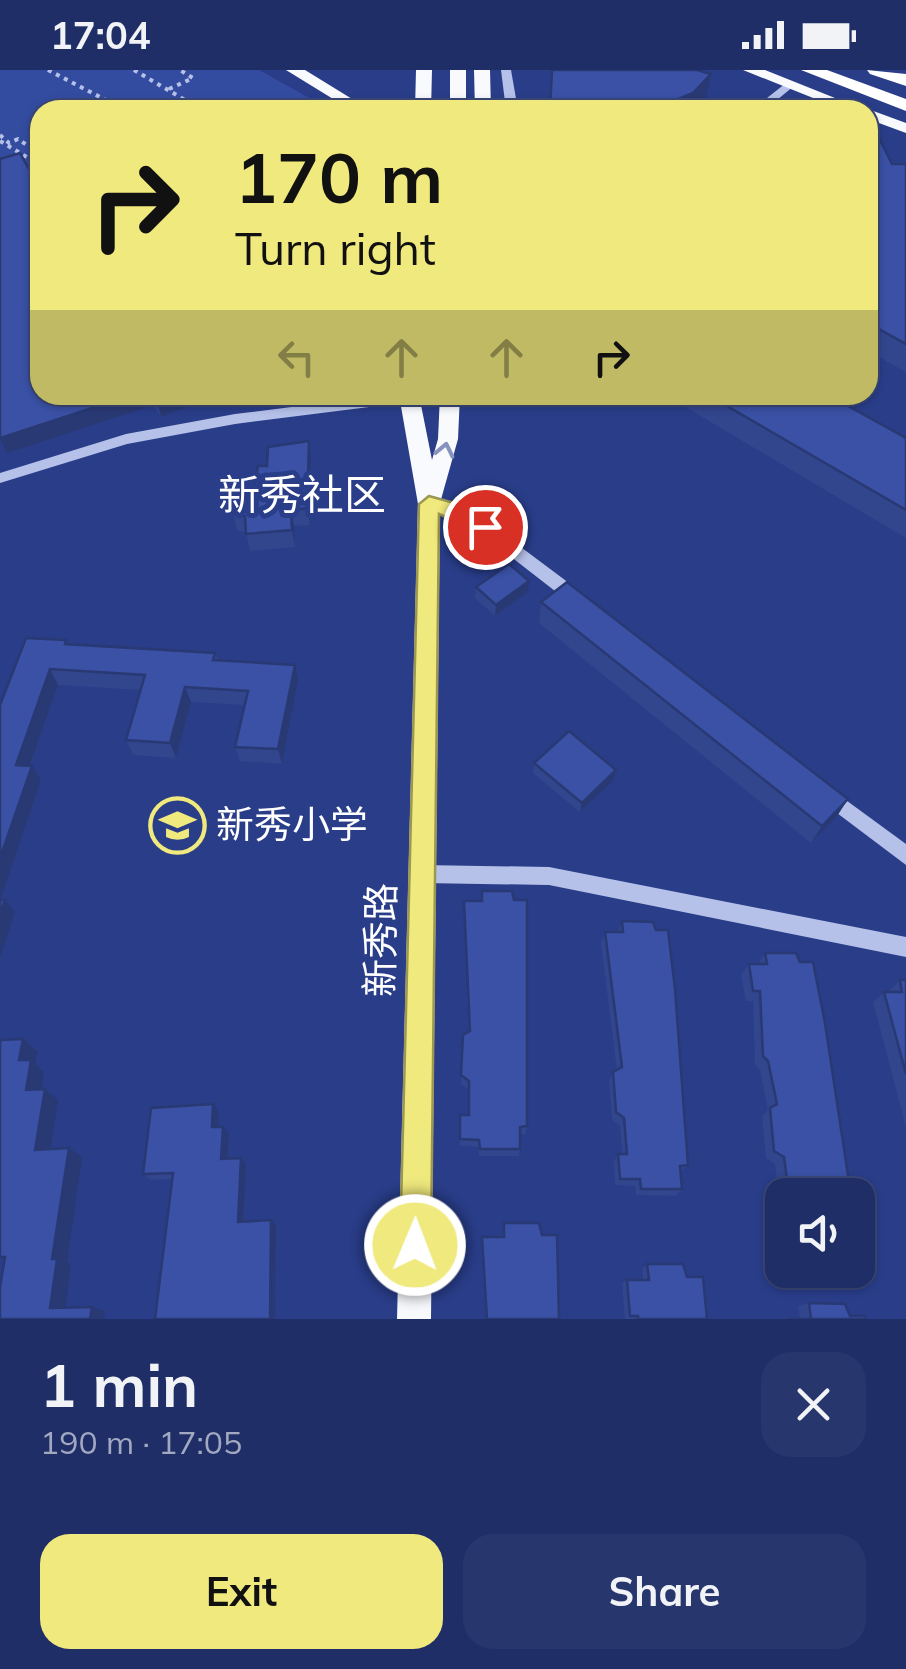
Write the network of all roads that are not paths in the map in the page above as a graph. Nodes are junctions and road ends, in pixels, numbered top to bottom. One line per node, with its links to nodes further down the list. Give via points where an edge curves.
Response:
1 (294, 70): 11 (main road)
2 (458, 70): 13 (main road)
3 (482, 70): 14 (main road)
4 (506, 70): 15 (street)
5 (751, 70): 10 (main road)
6 (810, 70): 18 (highway)
7 (876, 70): 9 (highway)
8 (424, 75): 12 (main road)
9 (906, 80)
10 (790, 85): 16 (street); 17 (main road)
11 (345, 100)
12 (423, 100)
13 (458, 100)
14 (482, 100)
15 (510, 100)
16 (771, 100)
17 (830, 100)
18 (906, 104)
19 (878, 118): 20 (main road)
20 (906, 128)
21 (341, 405): 24 (street, via 126,439)
22 (411, 405): 25 (main road, 新秀路)
23 (450, 405): 25 (main road, 新秀路, one-way to 23, via 448,439)
24 (0, 478)
25 (429, 504): 26 (street, via 465,513); 29 (main road, 新秀路)
26 (594, 612)
27 (812, 783): 28 (street)
28 (906, 856)
29 (422, 874): 30 (street, via 549,876); 31 (main road, 新秀路)
30 (906, 947)
31 (414, 1319)

